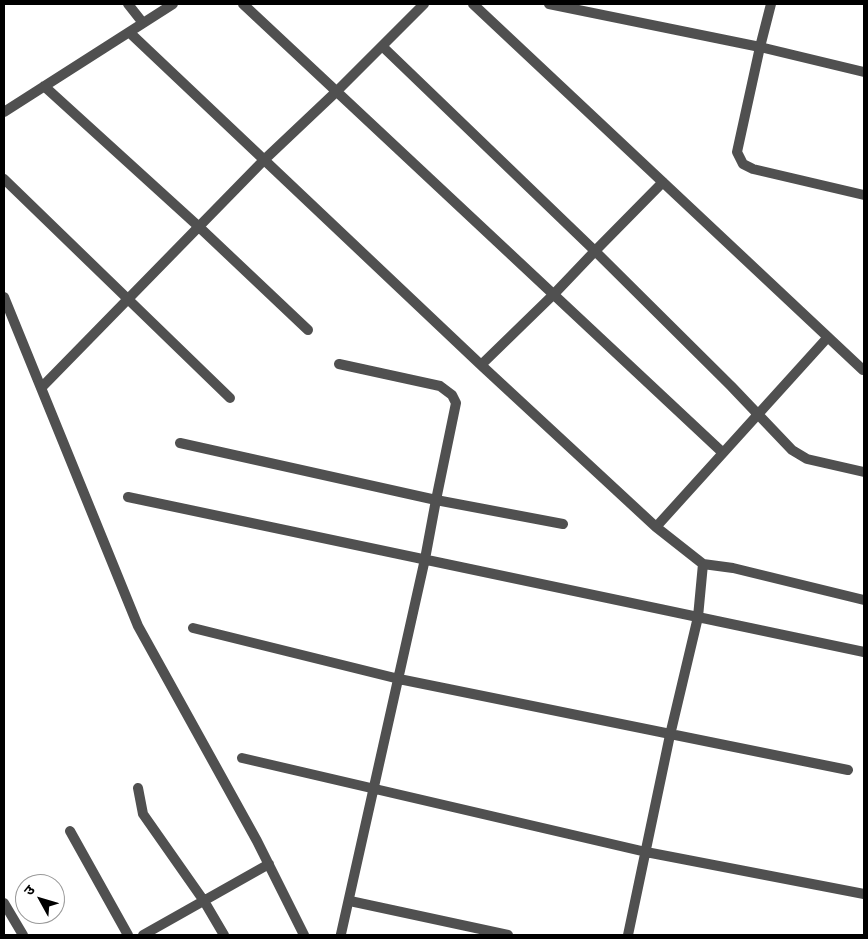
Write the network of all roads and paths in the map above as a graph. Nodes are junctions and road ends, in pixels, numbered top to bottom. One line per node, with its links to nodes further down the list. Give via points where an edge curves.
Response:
1 (128, 4): 8 (street)
2 (172, 4): 8 (street)
3 (242, 4): 14 (street)
4 (424, 4): 10 (street)
5 (473, 4): 18 (street)
6 (549, 4): 11 (street)
7 (771, 4): 11 (street)
8 (143, 23): 9 (street)
9 (129, 32): 13 (street); 16 (street)
10 (382, 46): 14 (street); 21 (street)
11 (760, 47): 12 (street); 19 (street, via 737,152 743,164)
12 (864, 72)
13 (44, 86): 15 (street); 20 (street)
14 (337, 91): 16 (street); 22 (street)
15 (4, 112)
16 (264, 160): 20 (street); 28 (street)
17 (4, 179): 24 (street)
18 (663, 182): 21 (street); 26 (street)
19 (864, 195)
20 (198, 226): 24 (street); 25 (street)
21 (595, 251): 22 (street); 32 (street)
22 (554, 294): 28 (street); 34 (street)
23 (4, 297): 30 (street)
24 (128, 298): 30 (street); 31 (street)
25 (308, 330)
26 (828, 337): 29 (street); 32 (street)
27 (339, 364): 37 (street, via 440,386 452,395 456,403)
28 (481, 365): 39 (street)
29 (863, 370)
30 (40, 388): 54 (street, via 138,626)
31 (230, 398)
32 (757, 414): 34 (street); 35 (street, via 792,450 807,459)
33 (180, 443): 37 (street)
34 (722, 452): 39 (street)
35 (864, 472)
36 (128, 498): 40 (street)
37 (436, 500): 38 (street); 40 (street)
38 (563, 524)
39 (656, 527): 41 (street)
40 (425, 559): 43 (street); 46 (street)
41 (703, 564): 42 (street, via 733,568); 43 (street)
42 (864, 600)
43 (698, 617): 45 (street); 47 (street)
44 (193, 628): 46 (street)
45 (864, 652)
46 (399, 679): 47 (street); 51 (street)
47 (670, 735): 49 (street); 53 (street)
48 (242, 758): 51 (street)
49 (848, 770)
50 (138, 788): 56 (street, via 143,814)
51 (374, 789): 53 (street); 57 (street)
52 (70, 831): 61 (street)
53 (646, 852): 55 (street); 66 (street)
54 (269, 864): 56 (street); 64 (street)
55 (864, 894)
56 (204, 901): 62 (street); 63 (street)
57 (350, 902): 59 (street); 65 (street)
58 (4, 903): 60 (street)
59 (342, 934)
60 (23, 935)
61 (128, 935)
62 (143, 935)
63 (224, 935)
64 (304, 935)
65 (508, 935)
66 (628, 935)

